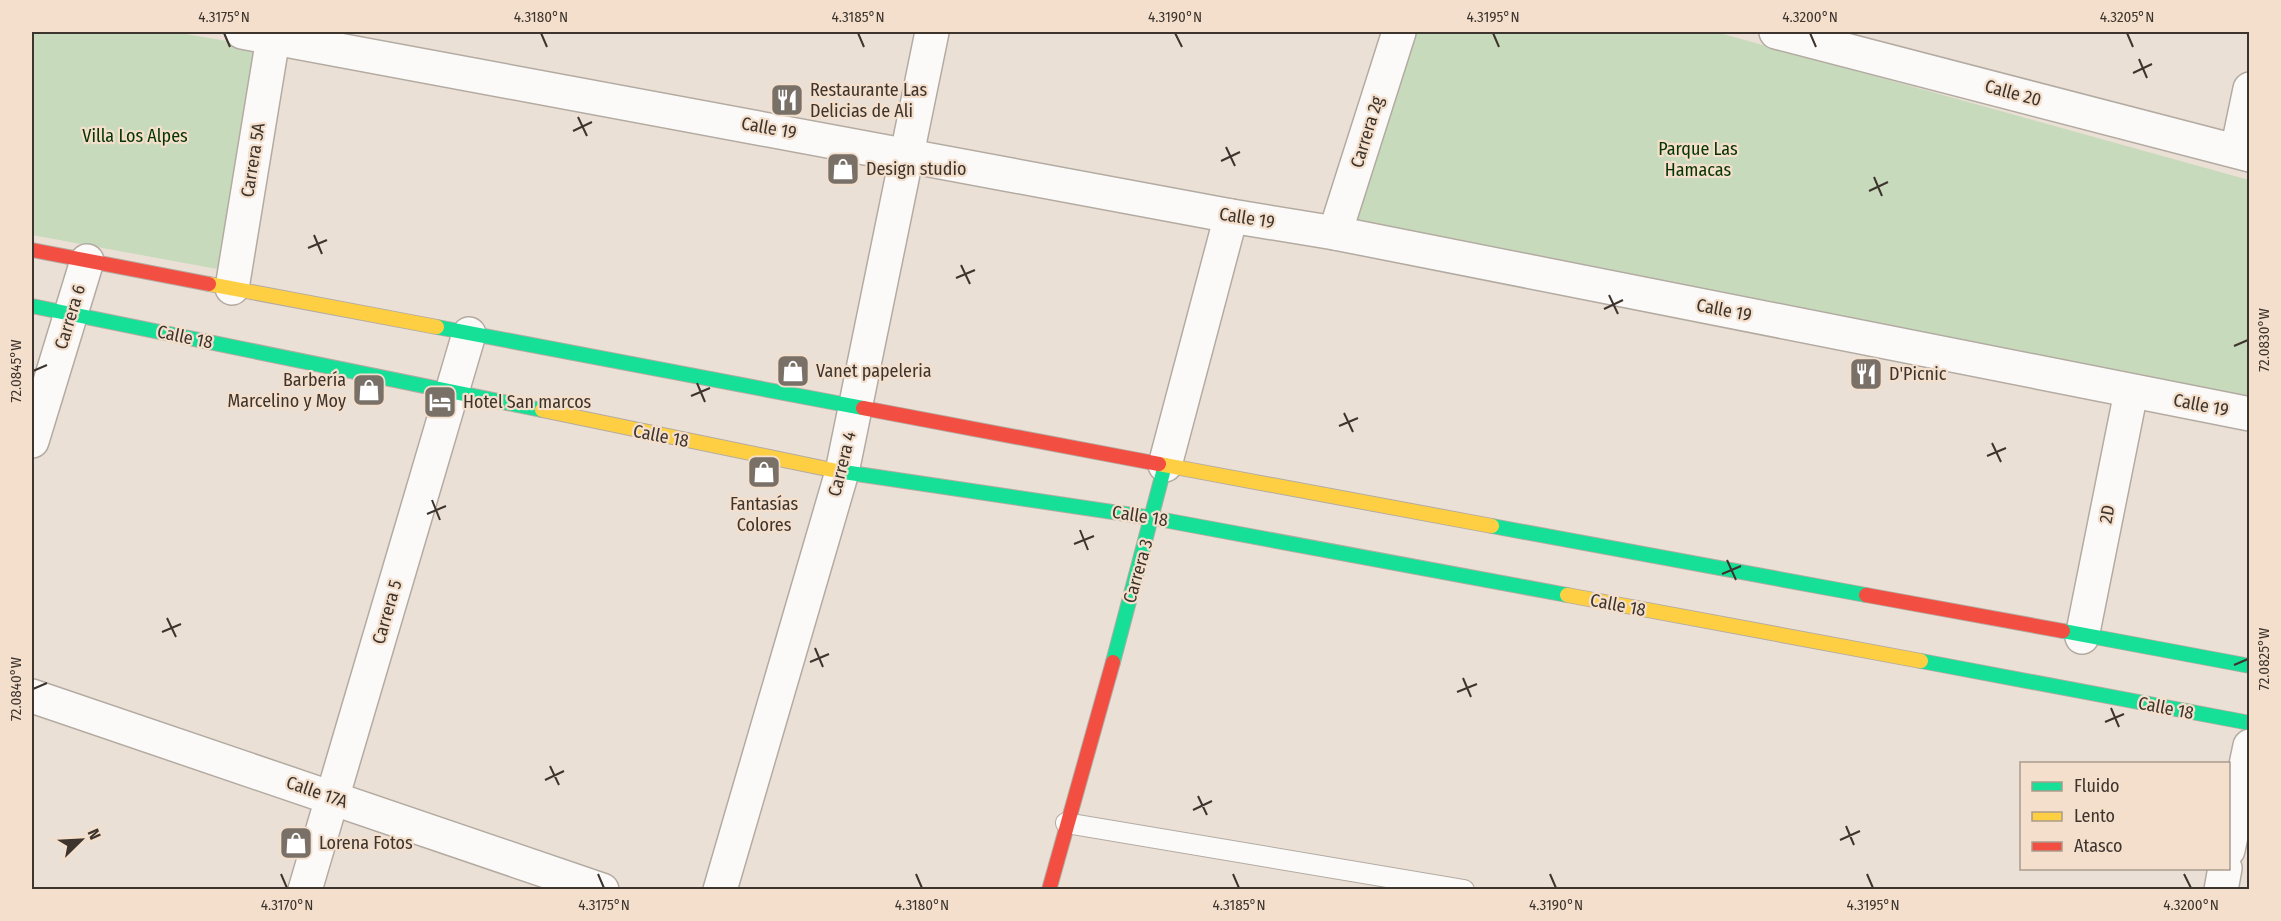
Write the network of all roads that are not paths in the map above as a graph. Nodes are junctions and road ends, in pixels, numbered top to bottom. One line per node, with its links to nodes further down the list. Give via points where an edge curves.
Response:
1 (932, 32): 7 (street, Carrera 4)
2 (1399, 32): 9 (street, Carrera 2g)
3 (1776, 32): 6 (street, Calle 20)
4 (263, 33): 7 (street, Calle 19); 12 (street, Carrera 5A)
5 (2250, 89): 6 (street)
6 (2243, 153)
7 (908, 154): 8 (street, Calle 19); 18 (street, Carrera 4)
8 (1231, 216): 9 (street, Calle 19); 21 (street, Carrera 3)
9 (1335, 232): 16 (street, Calle 19)
10 (32, 250): 11 (main road)
11 (87, 261): 12 (main road); 14 (street, Carrera 6)
12 (232, 288): 15 (main road)
13 (32, 306): 14 (main road, Calle 18)
14 (71, 314): 17 (main road, Calle 18); 20 (street, Carrera 6)
15 (469, 334): 17 (street, Carrera 5); 18 (main road)
16 (2132, 392): 19 (street, Calle 19); 24 (street, 2D)
17 (451, 393): 22 (main road, Calle 18); 29 (street, Carrera 5)
18 (856, 406): 21 (main road); 22 (street, Carrera 4)
19 (2250, 414)
20 (32, 441)
21 (1165, 465): 23 (main road, Carrera 3); 24 (main road)
22 (842, 472): 23 (main road, Calle 18); 35 (street, Carrera 4)
23 (1153, 518): 27 (main road, Calle 18); 30 (main road, Carrera 3)
24 (2082, 637): 25 (main road)
25 (2250, 666)
26 (32, 696): 29 (street, Calle 17A)
27 (2250, 723)
28 (2250, 746): 31 (street)
29 (332, 798): 33 (street, Carrera 5); 34 (street, Calle 17A)
30 (1066, 823): 36 (main road, Carrera 3); 37 (lane)
31 (2230, 845)
32 (2225, 870): 38 (street)
33 (305, 890)
34 (602, 890)
35 (720, 890)
36 (1049, 890)
37 (1464, 890)
38 (2221, 890)

